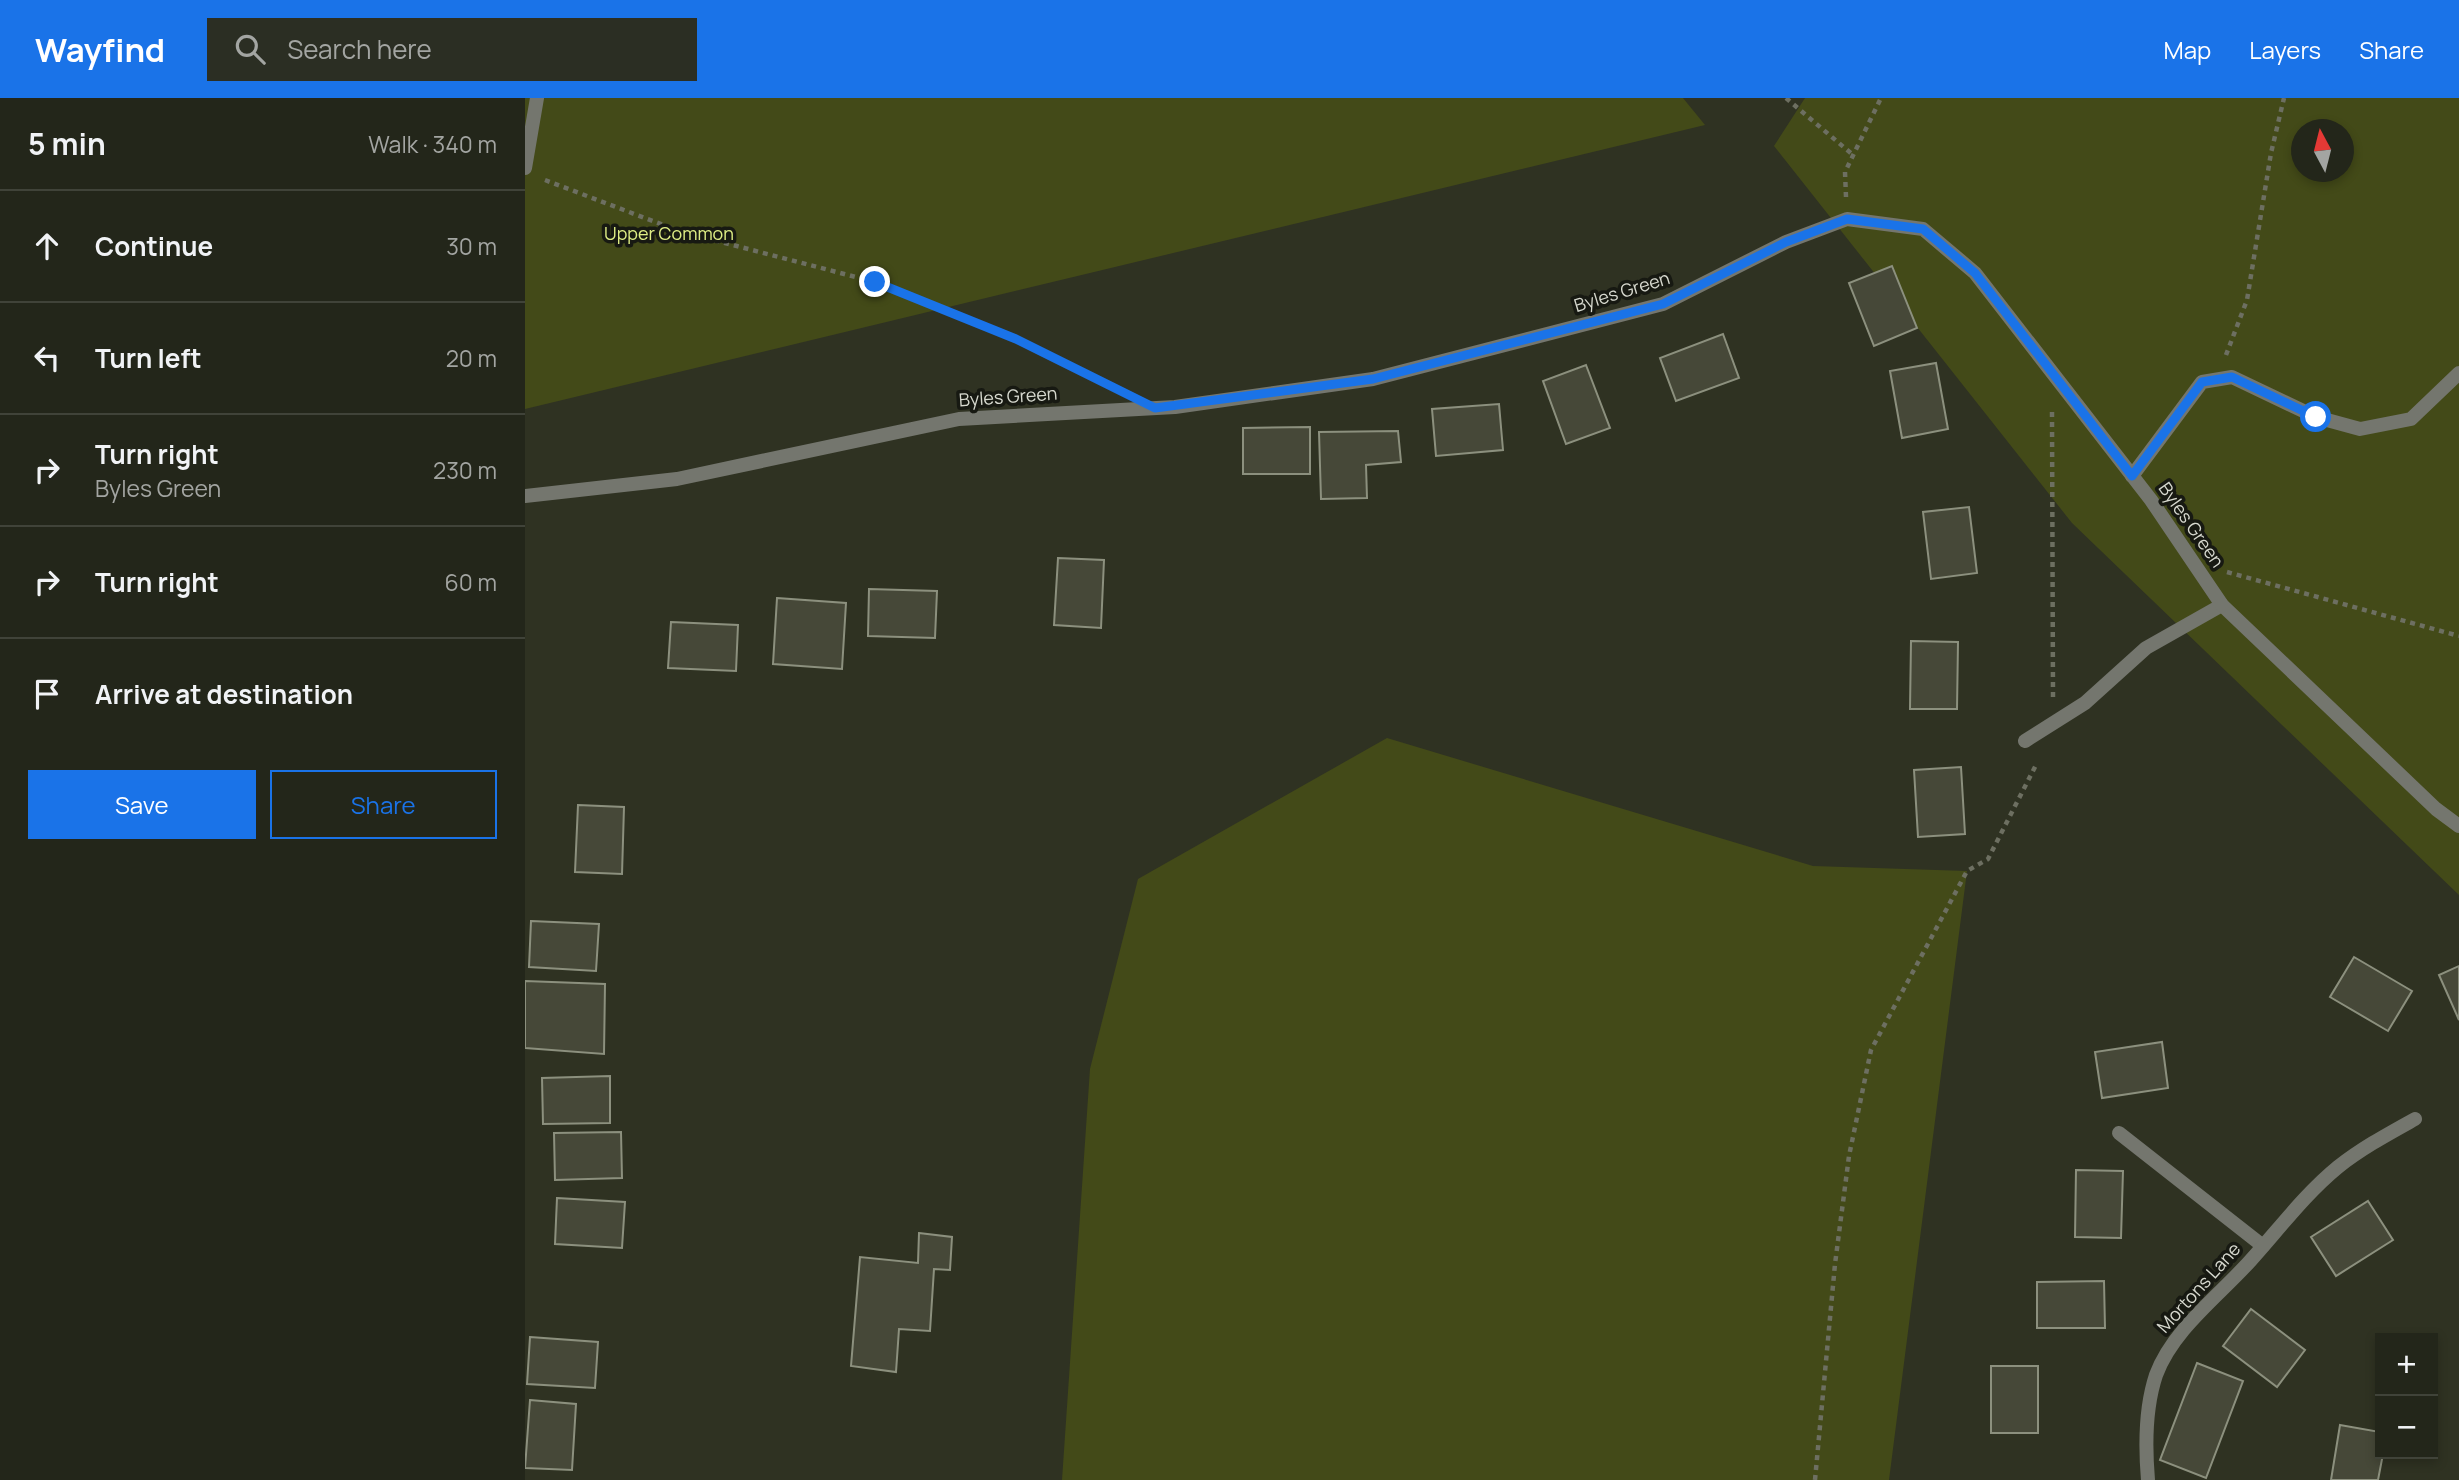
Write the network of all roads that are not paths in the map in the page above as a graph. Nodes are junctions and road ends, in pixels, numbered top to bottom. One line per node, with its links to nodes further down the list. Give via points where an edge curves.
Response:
1 (537, 98): 2 (street)
2 (525, 168)
3 (2459, 373): 4 (street, via 2411,419 2360,429 2316,417 2232,377 2202,382)
4 (2132, 476): 5 (street, Byles Green, via 1975,273 1923,229 1847,219 1786,242 1663,304 1373,379 1155,408 959,419 677,479); 6 (street, Byles Green)
5 (525, 496)
6 (2222, 605): 7 (street, via 2146,648 2085,703); 8 (street, Byles Green)
7 (2025, 741)
8 (2459, 826)
9 (2415, 1119): 11 (street, Mortons Lane, via 2337,1168)
10 (2119, 1133): 11 (street, Mortons Lane)
11 (2263, 1245): 12 (street, Mortons Lane, via 2197,1315 2157,1373 2146,1427)
12 (2148, 1480)

